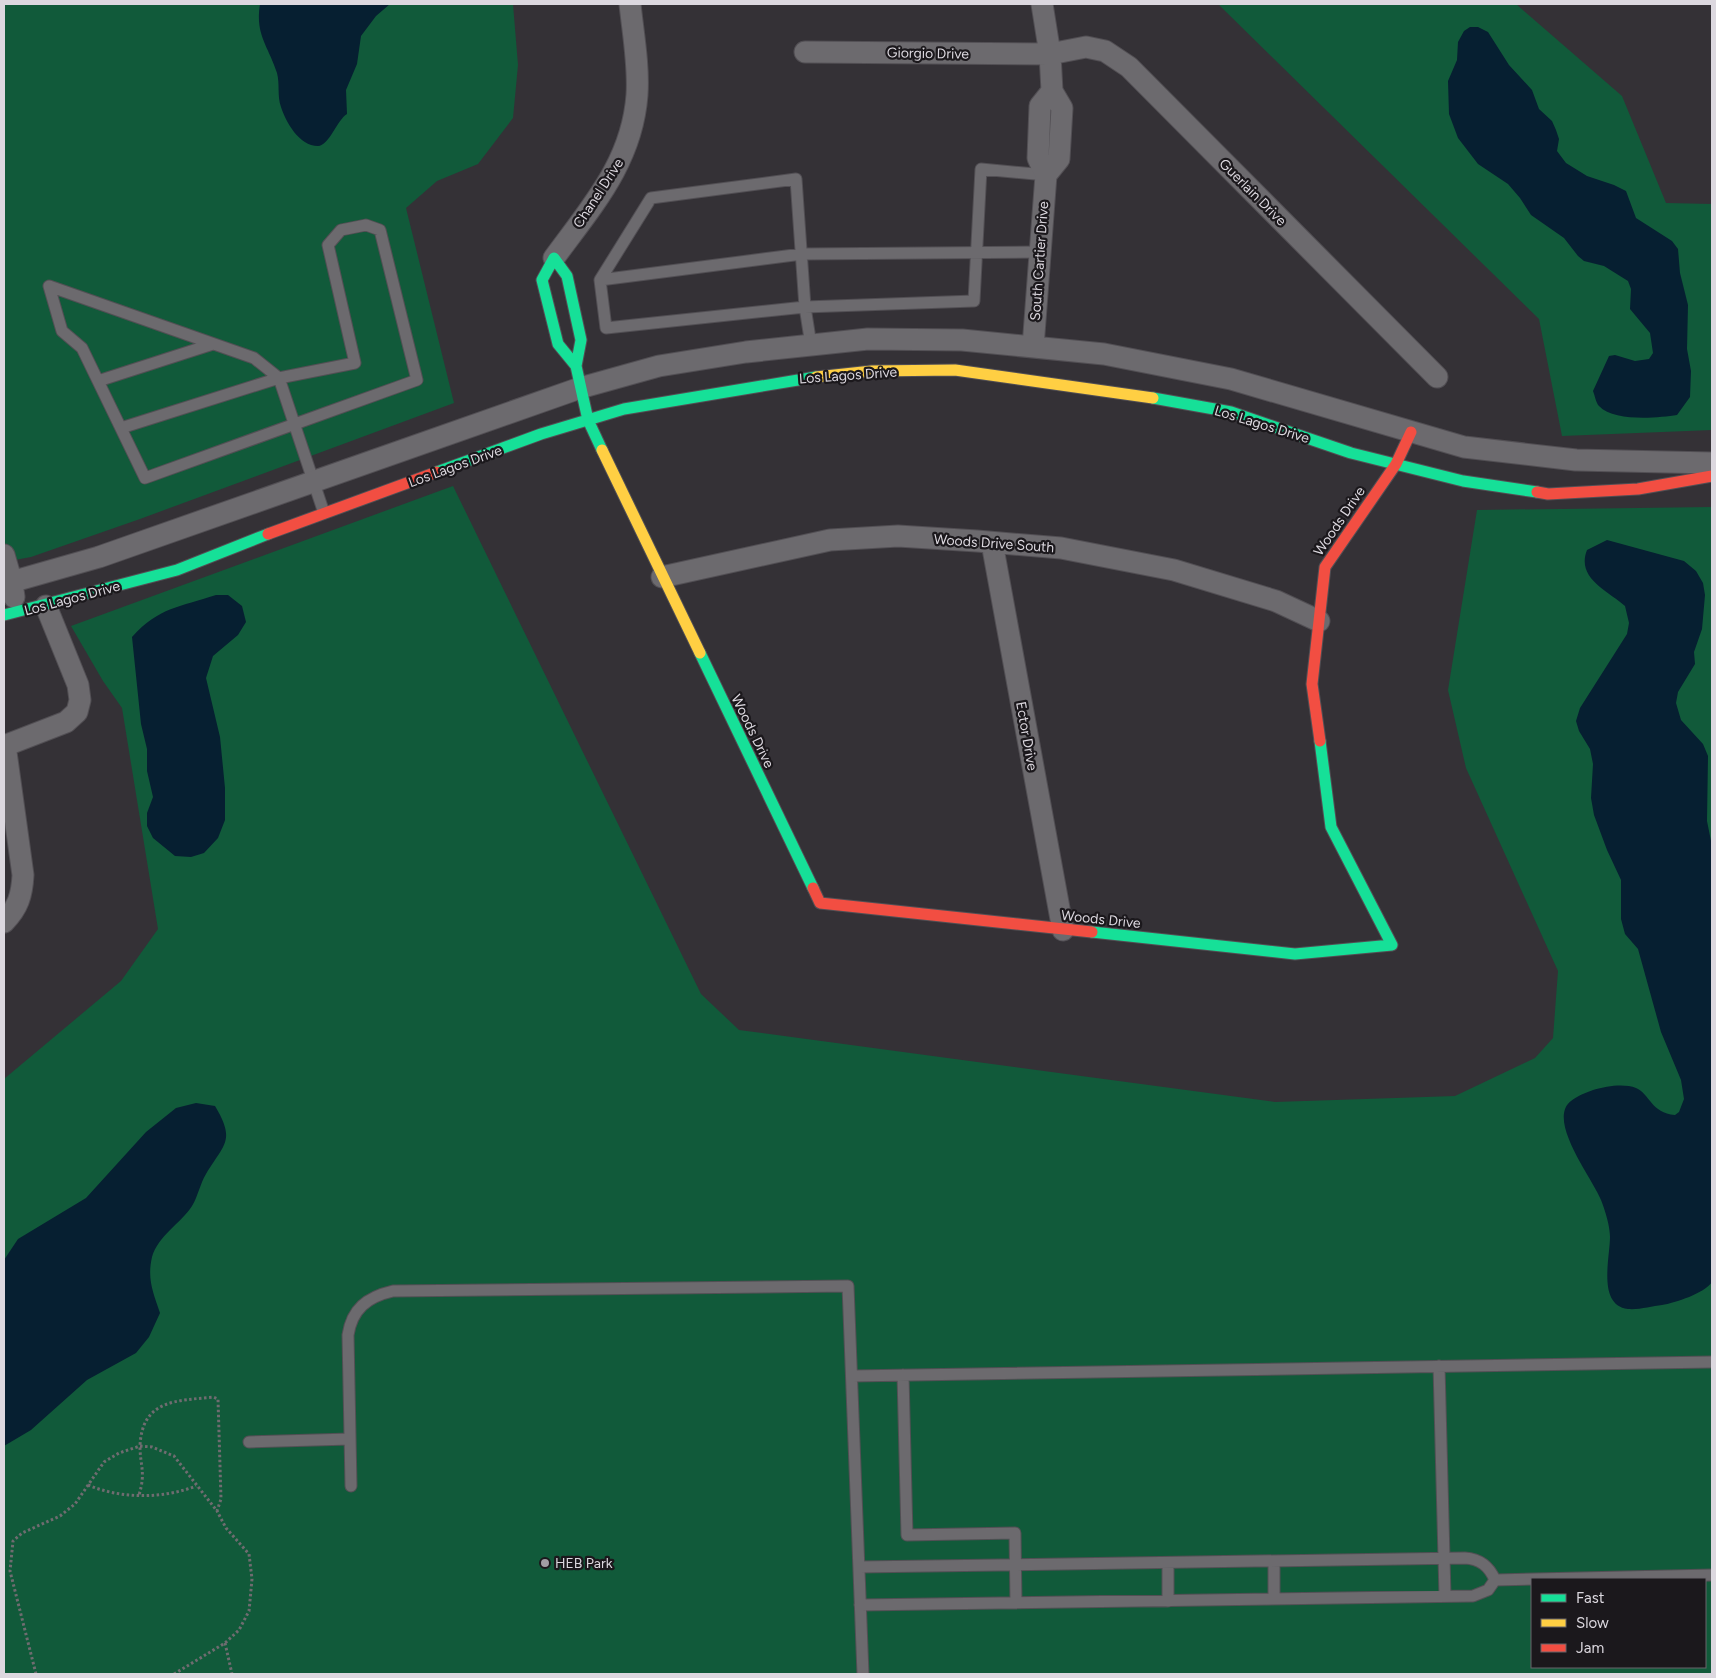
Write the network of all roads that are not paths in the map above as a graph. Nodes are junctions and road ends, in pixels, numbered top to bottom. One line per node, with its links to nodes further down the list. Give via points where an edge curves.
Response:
1 (630, 4): 12 (street, Chanel Drive, via 637,92 628,143 609,181)
2 (1042, 4): 4 (street, South Cartier Drive)
3 (805, 52): 4 (street, Giorgio Drive)
4 (1050, 54): 5 (street, South Cartier Drive); 19 (street, Guerlain Drive, via 1086,47 1106,51 1129,67)
5 (1052, 91): 6 (street, South Cartier Drive, via 1040,106); 7 (street, South Cartier Drive, via 1062,108)
6 (1039, 132): 7 (street); 8 (street, South Cartier Drive, via 1038,158)
7 (1060, 132): 8 (street, South Cartier Drive, via 1059,159)
8 (1046, 175): 9 (lane, via 981,169); 10 (street, South Cartier Drive)
9 (977, 252): 10 (lane); 11 (lane); 14 (lane, via 974,302)
10 (1040, 252): 17 (street, South Cartier Drive)
11 (802, 254): 13 (lane); 13 (lane, via 796,179 652,198); 14 (lane)
12 (554, 258): 18 (street, via 566,276 581,340); 18 (street, via 542,280 558,344)
13 (600, 280): 14 (lane, via 606,328)
14 (805, 307): 16 (lane)
15 (213, 344): 20 (lane, via 254,358); 21 (lane); 21 (lane, via 50,286 62,331 82,348)
16 (811, 345): 17 (street, via 868,339 962,340); 22 (street, via 659,366)
17 (1033, 347): 26 (street, via 1104,354 1231,379)
18 (576, 366): 22 (street, Woods Drive)
19 (1438, 377)
20 (279, 378): 24 (lane); 24 (lane, via 355,363 328,245 341,230 366,225 380,230 417,380); 25 (lane)
21 (98, 381): 25 (lane)
22 (580, 388): 23 (street, Woods Drive); 30 (street)
23 (588, 420): 28 (street, Los Lagos Drive, via 633,407 793,379 872,371 955,370 1117,391 1231,412 1351,453); 31 (street, Los Lagos Drive); 34 (street, Woods Drive)
24 (294, 425): 25 (lane, via 145,478); 30 (lane)
25 (121, 428)
26 (1411, 432): 27 (street, via 1464,447 1576,460); 28 (street, Woods Drive)
27 (1712, 463)
28 (1396, 464): 29 (street, Los Lagos Drive, via 1463,481 1548,494 1638,489); 38 (street, Woods Drive, via 1325,567)
29 (1712, 476)
30 (312, 480): 31 (lane); 35 (street, via 99,557)
31 (324, 513): 36 (street, Los Lagos Drive, via 177,570)
32 (992, 542): 34 (street, Woods Drive South, via 898,536 830,540); 38 (street, Woods Drive South, via 1062,548 1174,570 1276,601); 41 (street, Ector Drive)
33 (4, 555): 35 (street)
34 (662, 577): 41 (street, Woods Drive, via 820,903)
35 (8, 584): 37 (street)
36 (46, 606): 37 (street, Los Lagos Drive); 39 (street, via 78,685 80,700 77,712 66,722)
37 (10, 614)
38 (1319, 621): 41 (street, Woods Drive, via 1312,684 1331,827 1392,946 1295,954)
39 (4, 746): 40 (street, via 23,875 18,906)
40 (4, 922)
41 (1062, 930)
42 (1712, 1362): 43 (lane)
43 (1439, 1366): 44 (lane); 49 (lane)
44 (903, 1375): 45 (lane); 52 (lane, via 907,1535 1015,1533)
45 (852, 1376): 46 (lane, via 848,1286 393,1292 362,1304 350,1324); 53 (lane)
46 (350, 1439): 47 (lane); 48 (lane)
47 (248, 1442)
48 (351, 1486)
49 (1444, 1559): 50 (lane); 57 (lane, via 1475,1559 1488,1568); 58 (lane)
50 (1274, 1561): 51 (lane); 59 (lane)
51 (1168, 1563): 52 (lane); 60 (lane)
52 (1016, 1565): 53 (lane); 61 (lane)
53 (859, 1567): 62 (lane)
54 (1712, 1575): 55 (lane)
55 (1582, 1578)
56 (1531, 1579): 57 (lane)
57 (1495, 1580): 58 (lane, via 1481,1594)
58 (1445, 1596): 59 (lane)
59 (1274, 1599): 60 (lane)
60 (1168, 1601): 61 (lane)
61 (1016, 1603): 62 (lane)
62 (860, 1605): 63 (lane)
63 (863, 1674)

